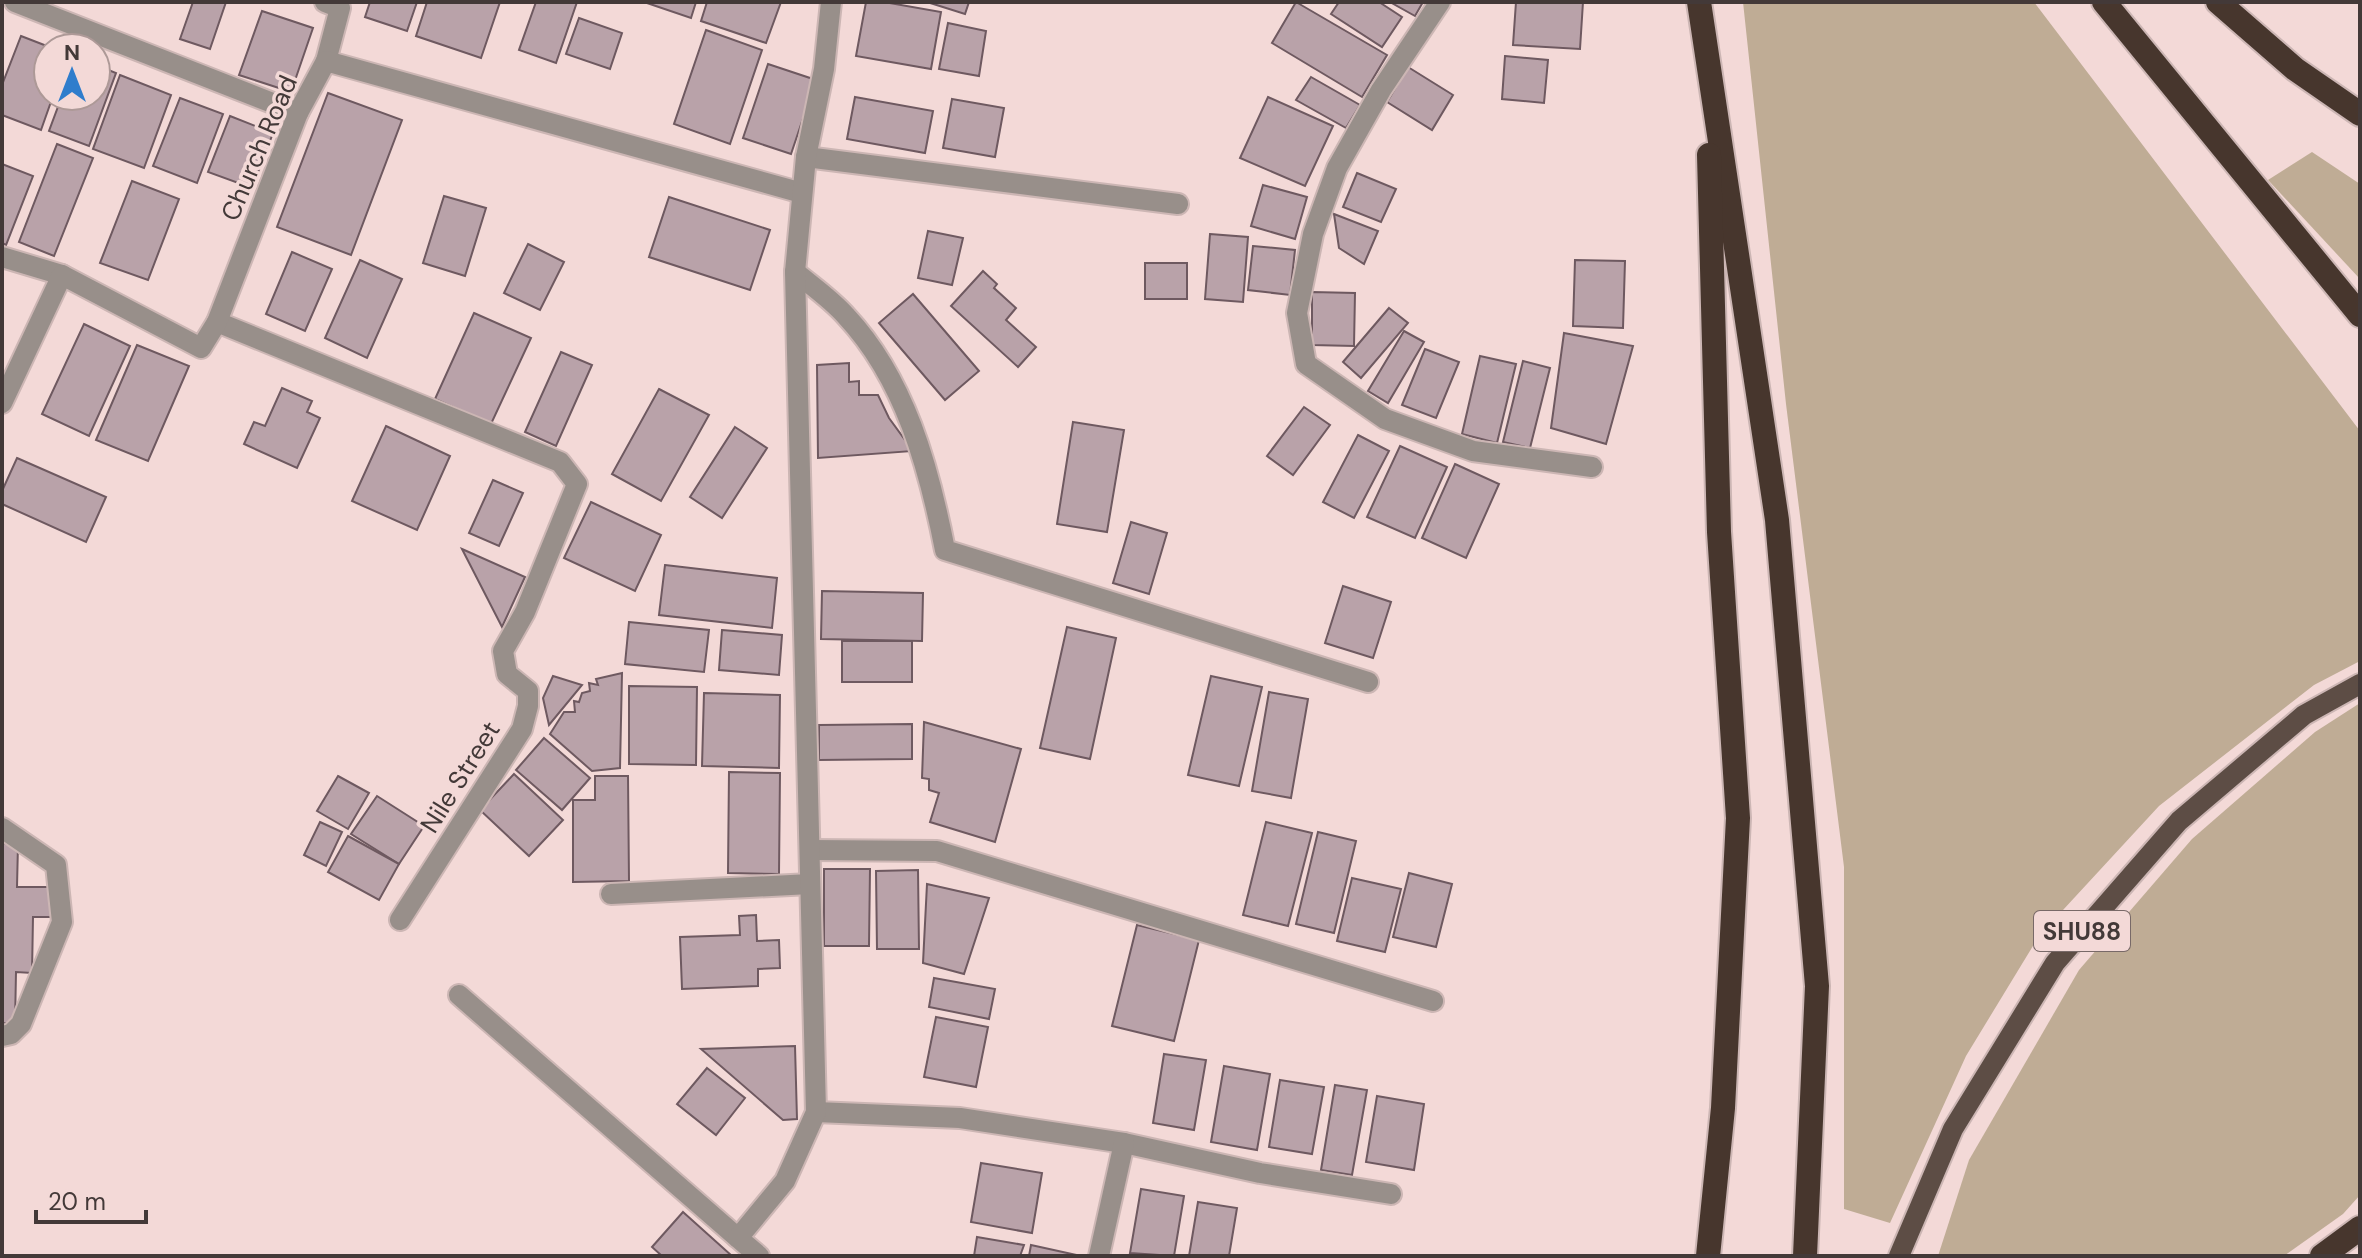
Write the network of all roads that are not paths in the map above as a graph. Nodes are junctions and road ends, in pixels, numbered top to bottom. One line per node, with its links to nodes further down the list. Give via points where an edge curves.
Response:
1 (15, 2): 10 (street)
2 (325, 2): 9 (street, via 340,8)
3 (831, 2): 12 (street)
4 (1440, 2): 21 (street, via 1337,168 1313,234 1297,313 1306,364 1385,419 1459,446)
5 (1699, 2): 8 (highway)
6 (2104, 2): 18 (highway)
7 (2218, 2): 11 (highway, via 2295,69)
8 (1706, 53): 39 (highway, via 1719,532 1738,818 1723,1108); 40 (highway, via 1777,520 1817,986)
9 (326, 61): 10 (street, Church Road); 13 (street, Church Road)
10 (298, 113): 19 (street, Church Road)
11 (2360, 114)
12 (806, 157): 13 (street); 14 (street)
13 (802, 193): 16 (street)
14 (1178, 204)
15 (2, 257): 17 (street)
16 (795, 272): 22 (street, via 846,315 903,401 934,496 945,550); 25 (street)
17 (62, 275): 19 (street, Church Road, via 201,348); 20 (street)
18 (2360, 315)
19 (217, 322): 28 (street, Nile Street, via 560,462 577,484 525,612 503,651 507,674 528,691 522,729)
20 (2, 403)
21 (1592, 467)
22 (1368, 682)
23 (2360, 684): 41 (main road, SHU88, via 2304,715 2179,821 2055,963 1953,1129)
24 (2, 828): 31 (street, via 56,865 62,922 21,1024)
25 (810, 850): 26 (street); 30 (street, via 937,851)
26 (810, 884): 27 (street); 32 (street)
27 (611, 894)
28 (400, 920)
29 (459, 995): 36 (street)
30 (1433, 1001)
31 (2, 1036)
32 (816, 1112): 33 (street, via 960,1118); 36 (street, via 785,1181)
33 (1124, 1143): 34 (street); 38 (street)
34 (1391, 1194)
35 (2360, 1228): 42 (highway)
36 (738, 1238): 37 (street)
37 (759, 1256)
38 (1099, 1256)
39 (1708, 1256)
40 (1805, 1256)
41 (1899, 1256)
42 (2322, 1256)

